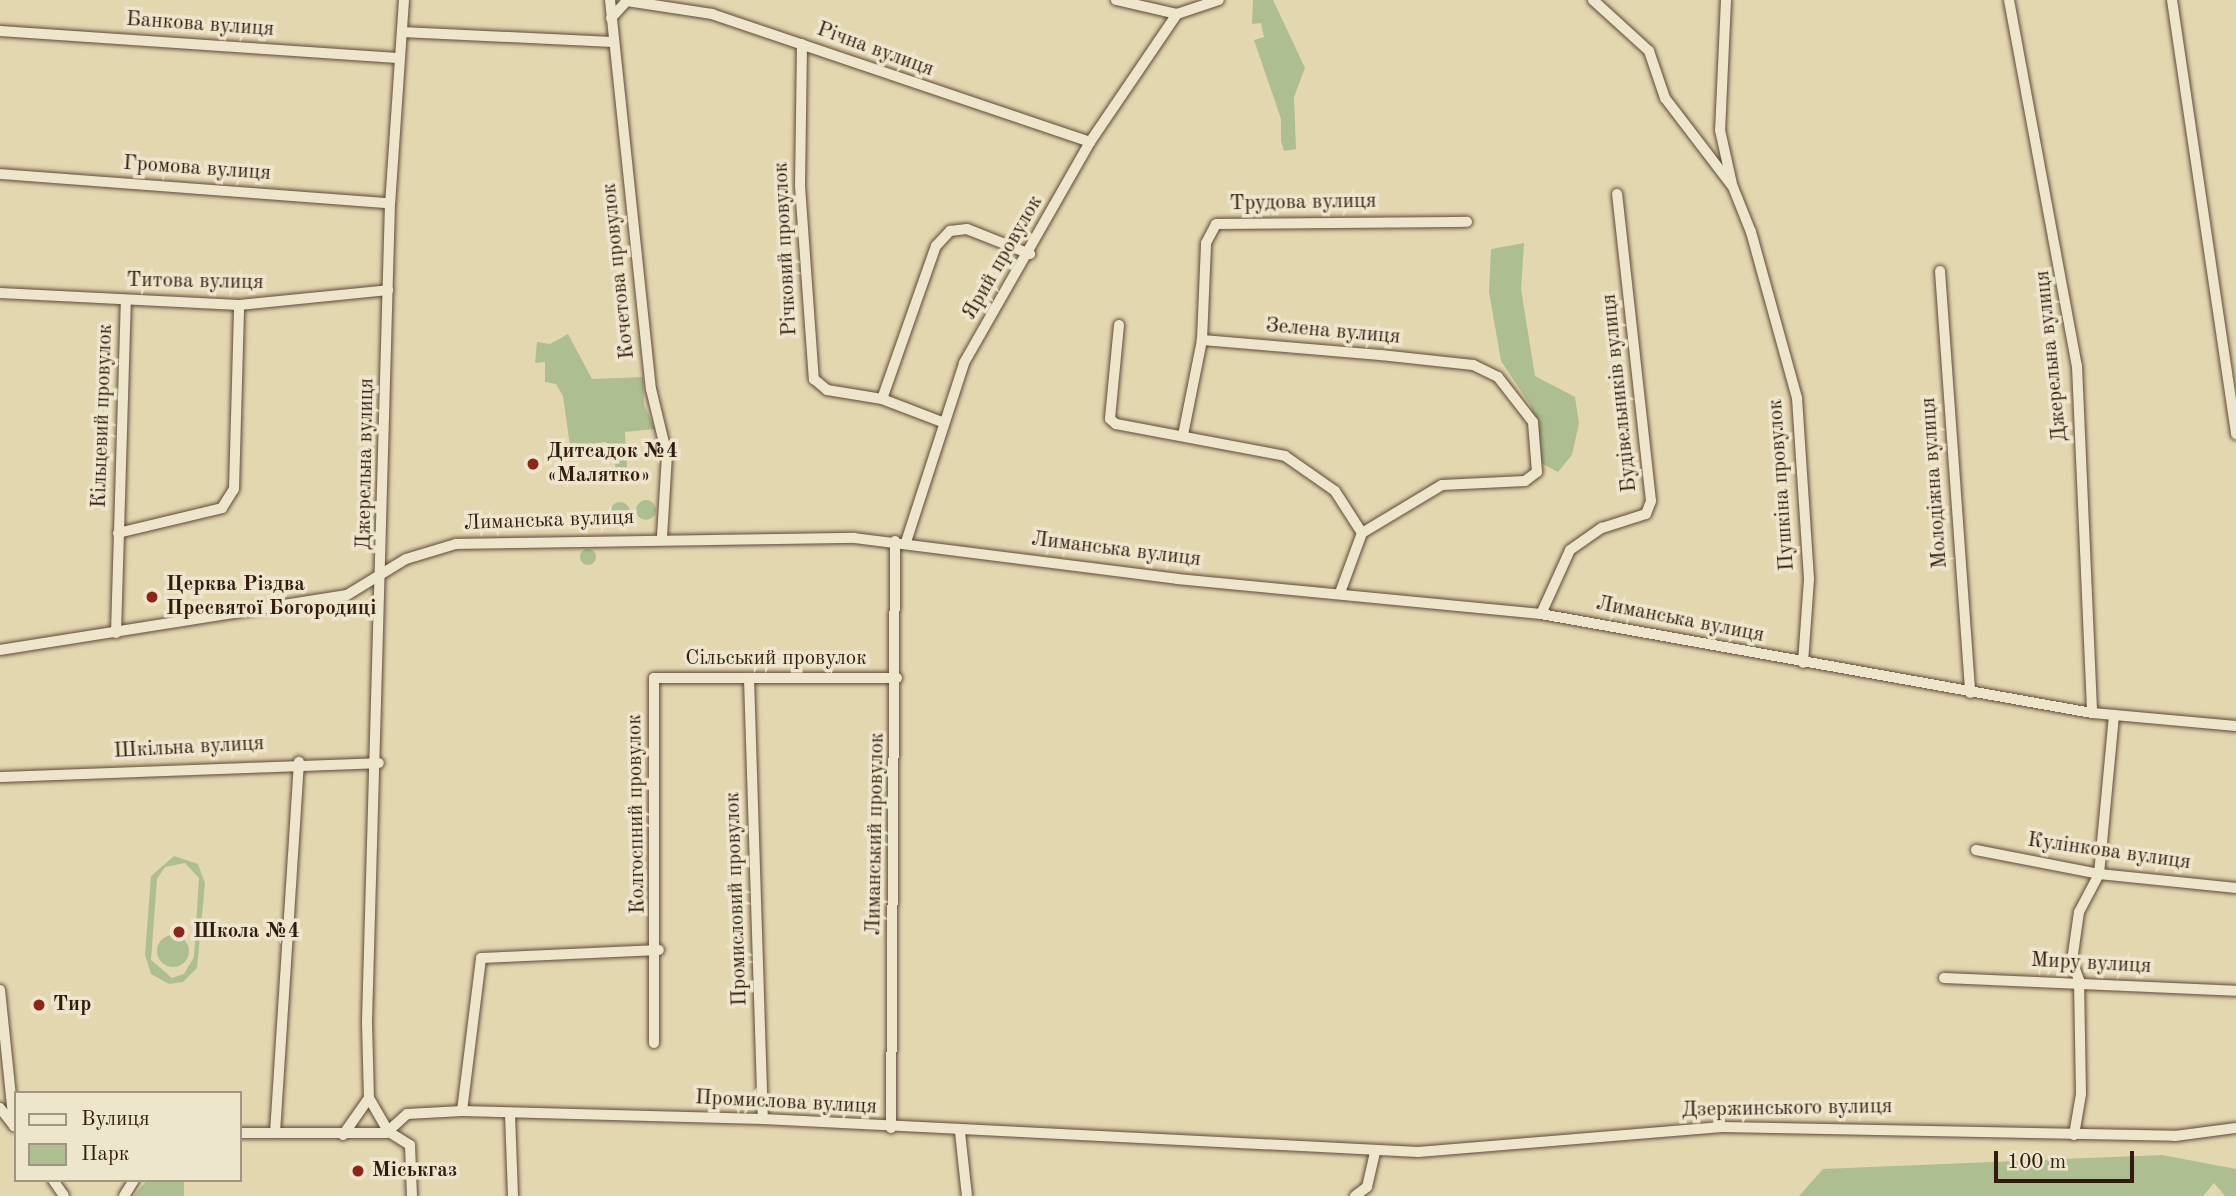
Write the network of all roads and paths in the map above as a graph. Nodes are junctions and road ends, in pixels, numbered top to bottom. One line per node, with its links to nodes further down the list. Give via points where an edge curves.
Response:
1 (404, 0): 12 (street, Джерельна вулиця)
2 (610, 0): 10 (street, Кочетова провулок)
3 (1116, 0): 9 (street)
4 (1219, 0): 9 (street)
5 (1593, 0): 18 (street, Пушкіна провулок, via 1649,51 1665,98)
6 (1726, 0): 18 (street, Пушкіна провулок, via 1720,130)
7 (2009, 0): 48 (street, Джерельна вулиця, via 2077,366)
8 (2172, 0): 32 (street)
9 (1177, 14): 16 (street, Ярий провулок)
10 (611, 18): 13 (street, Кочетова провулок); 14 (street, Річна вулиця, via 627,1 712,14)
11 (0, 31): 15 (street, Банкова вулиця)
12 (402, 32): 13 (street); 15 (street, Джерельна вулиця)
13 (613, 42): 36 (street, Кочетова провулок, via 651,389 667,455)
14 (802, 44): 16 (street, Річна вулиця); 30 (street, Річковий провулок, via 800,186 814,379 827,390)
15 (397, 58): 20 (street, Джерельна вулиця)
16 (1090, 142): 22 (street, Ярий провулок)
17 (0, 174): 20 (street, Громова вулиця)
18 (1733, 187): 43 (street, Пушкіна провулок, via 1797,398 1809,579)
19 (1617, 194): 40 (street, Будівельників вулиця, via 1651,501 1646,514 1602,528 1570,550)
20 (390, 203): 24 (street, Джерельна вулиця)
21 (1467, 222): 29 (street, Трудова вулиця, via 1216,224 1206,243)
22 (1030, 254): 30 (street, via 967,229 950,231 936,246); 31 (street, Ярий провулок, via 964,363)
23 (1940, 271): 47 (street, Молодіжна вулиця)
24 (388, 290): 27 (street, Титова вулиця); 38 (street, Джерельна вулиця)
25 (0, 293): 26 (street, Титова вулиця)
26 (126, 300): 27 (street, Титова вулиця); 34 (street, Кільцевий провулок)
27 (239, 305): 34 (street, Кільцевий провулок, via 234,488 222,508)
28 (1119, 326): 33 (street, via 1110,419)
29 (1202, 340): 33 (street); 35 (street, Зелена вулиця, via 1473,365 1498,377 1533,422 1537,472 1525,481 1442,485)
30 (882, 399): 31 (street, Річковий провулок)
31 (942, 422): 37 (street, Ярий провулок)
32 (2236, 434)
33 (1183, 435): 35 (street, via 1285,456 1335,491)
34 (118, 533): 41 (street, Кільцевий провулок)
35 (1362, 533): 39 (street)
36 (662, 537): 37 (street, Лиманська вулиця); 38 (street, Лиманська вулиця, via 456,544 419,553)
37 (900, 542): 39 (street, Лиманська вулиця, via 1177,579); 46 (street, Лиманський провулок)
38 (384, 574): 41 (street, Лиманська вулиця, via 346,595); 52 (street, Джерельна вулиця)
39 (1340, 590): 40 (street, Лиманська вулиця)
40 (1542, 614): 43 (street, Лиманська вулиця)
41 (116, 633): 42 (street, Лиманська вулиця)
42 (0, 650)
43 (1803, 663): 47 (street, Лиманська вулиця)
44 (654, 678): 45 (street, Сільський провулок); 57 (street, Колгоспний провулок)
45 (750, 678): 46 (street, Сільський провулок); 68 (street, Промисловий провулок)
46 (897, 678): 70 (street, Лиманський провулок)
47 (1970, 693): 48 (street, Лиманська вулиця)
48 (2092, 713): 49 (street, Лиманська вулиця)
49 (2114, 715): 50 (street, Лиманська вулиця); 55 (street)
50 (2236, 726)
51 (299, 762): 52 (street, Шкільна вулиця); 53 (street, Шкільна вулиця); 75 (street)
52 (379, 763): 63 (street, Джерельна вулиця)
53 (0, 777)
54 (1976, 850): 55 (street, Кулінкова вулиця)
55 (2099, 874): 56 (street, Кулінкова вулиця); 59 (street, via 2079,912 2072,961)
56 (2236, 888)
57 (659, 950): 62 (street, Колгоспний провулок); 65 (street, via 481,958)
58 (1944, 978): 59 (street, Миру вулиця)
59 (2079, 980): 61 (street, Миру вулиця); 77 (street, via 2081,1094)
60 (0, 990): 67 (street)
61 (2236, 991)
62 (654, 1043)
63 (369, 1098): 72 (street); 76 (street)
64 (0, 1108): 69 (street)
65 (463, 1111): 66 (street, Промислова вулиця); 72 (street, Промислова вулиця, via 407,1114)
66 (510, 1114): 68 (street, Промислова вулиця); 81 (street)
67 (14, 1118)
68 (763, 1119): 70 (street, Промислова вулиця)
69 (14, 1126)
70 (891, 1128): 73 (street, Промислова вулиця)
71 (2236, 1128): 77 (street, Дзержинського вулиця, via 2175,1136)
72 (389, 1132): 76 (street); 80 (street, via 410,1145)
73 (960, 1132): 78 (street, Промислова вулиця); 82 (street)
74 (242, 1133): 75 (street)
75 (275, 1133): 76 (street)
76 (343, 1135)
77 (2074, 1135): 79 (street, Дзержинського вулиця, via 1723,1126)
78 (1339, 1151): 79 (street, Дзержинського вулиця)
79 (1375, 1151): 83 (street, via 1367,1187)
80 (412, 1196)
81 (513, 1196)
82 (967, 1196)
83 (1355, 1196)

